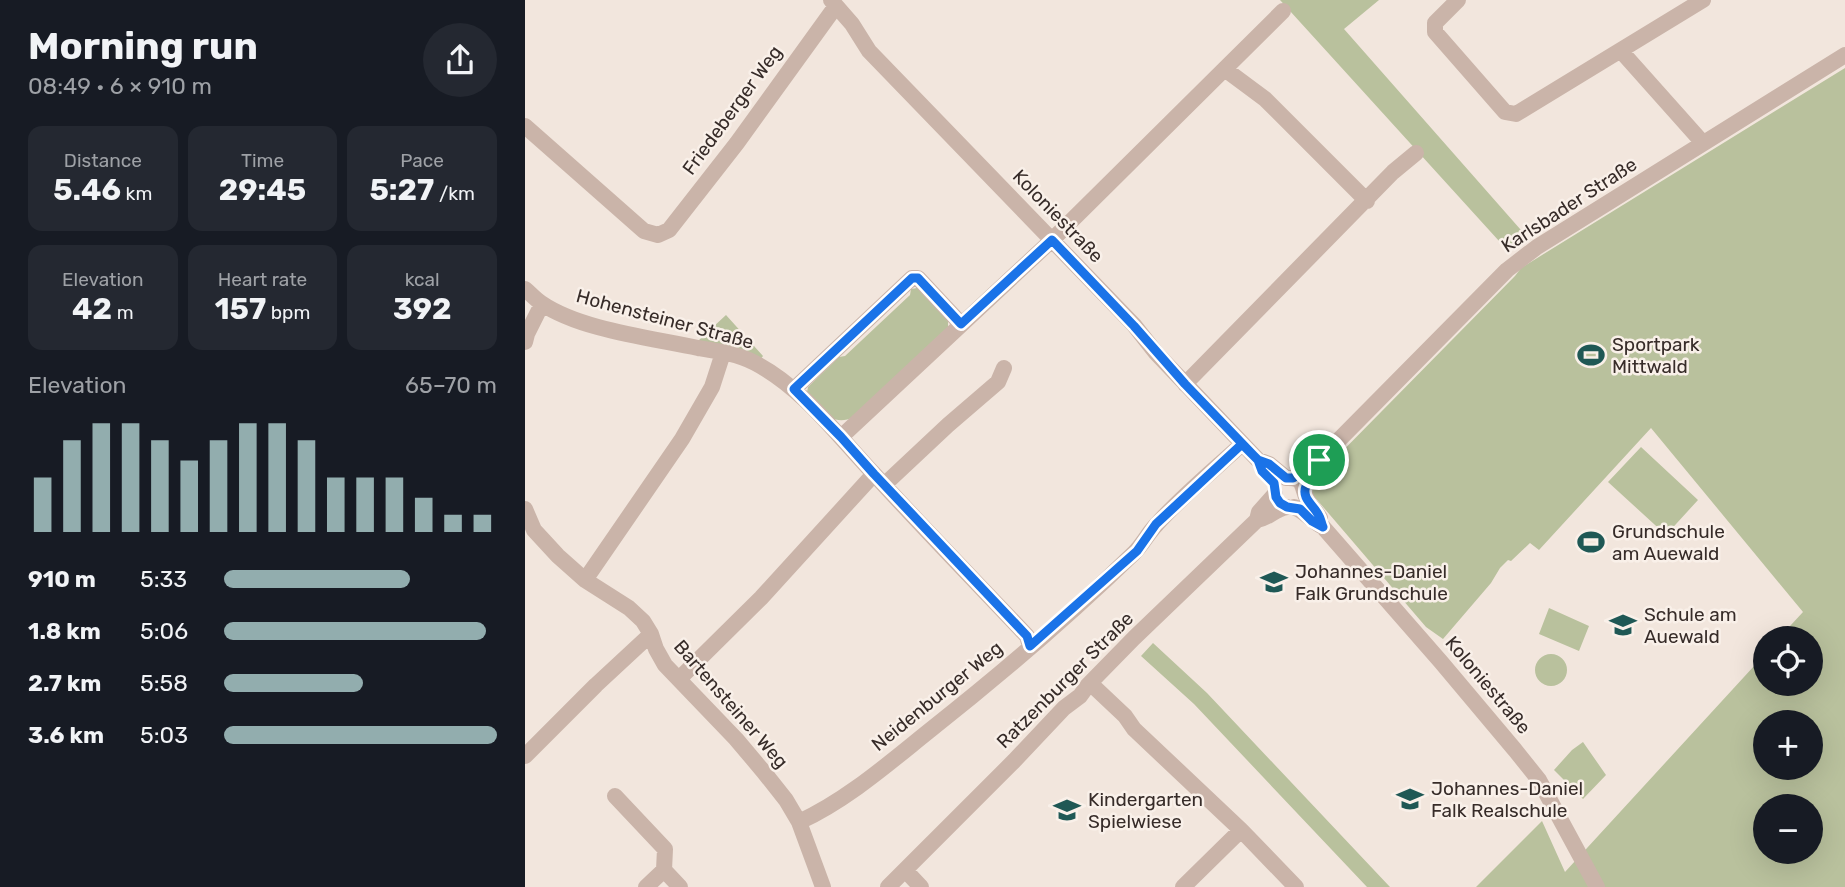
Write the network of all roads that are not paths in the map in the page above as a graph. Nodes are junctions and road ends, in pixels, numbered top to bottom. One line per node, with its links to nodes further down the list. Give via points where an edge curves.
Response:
1 (1458, 0): 5 (street, via 1435,23 1435,32 1505,112 1516,114)
2 (1703, 0): 5 (street)
3 (833, 3): 8 (street, Friedeberger Weg, via 737,143 669,230 658,235 644,231); 12 (street, Koloniestraße, via 869,51)
4 (1283, 11): 7 (street)
5 (1621, 51): 9 (street)
6 (1845, 55): 9 (street, Karlsbader Straße)
7 (1226, 69): 11 (street, via 1265,99); 12 (street)
8 (525, 126)
9 (1703, 144): 24 (street, Karlsbader Straße, via 1516,263)
10 (1416, 153): 11 (street)
11 (1367, 201): 19 (street)
12 (1052, 240): 15 (street); 19 (street, Koloniestraße)
13 (525, 289): 14 (street, Hohensteiner Straße)
14 (542, 304): 16 (street); 17 (street, Hohensteiner Straße, via 594,325)
15 (961, 324): 20 (street, via 918,278 912,278); 21 (street)
16 (525, 342)
17 (723, 353): 20 (street, Hohensteiner Straße, via 759,365); 26 (street, via 712,387 682,439)
18 (1004, 368): 23 (street, via 998,382)
19 (1185, 384): 22 (street, Koloniestraße)
20 (794, 389): 21 (street, Hohensteiner Straße)
21 (841, 437): 23 (street)
22 (1242, 444): 24 (street, Koloniestraße, via 1262,471); 28 (street, Neidenburger Weg, via 1156,524 1137,551)
23 (879, 480): 28 (street, via 1027,636); 29 (street)
24 (1290, 492): 30 (street, Ratzenburger Straße, via 1259,512 1257,520); 44 (street, Koloniestraße, via 1300,509 1323,527 1531,770)
25 (525, 509): 26 (street, Bartensteiner Weg, via 534,530)
26 (585, 580): 27 (street, Bartensteiner Weg, via 629,608)
27 (651, 634): 29 (street, Bartensteiner Weg, via 665,665); 31 (street)
28 (1030, 646): 33 (street, Neidenburger Weg, via 887,765)
29 (679, 679): 33 (street, Bartensteiner Weg, via 754,760)
30 (1090, 683): 34 (street); 36 (street, Ratzenburger Straße)
31 (525, 756)
32 (615, 796): 35 (street, via 665,849)
33 (799, 822): 39 (street, Bartensteiner Weg)
34 (1241, 830): 42 (street); 43 (street)
35 (664, 870): 37 (street); 38 (street)
36 (905, 870): 40 (street, Ratzenburger Straße); 41 (street)
37 (646, 887)
38 (680, 887)
39 (823, 887)
40 (888, 887)
41 (921, 887)
42 (1183, 887)
43 (1296, 887)
44 (1597, 887)

